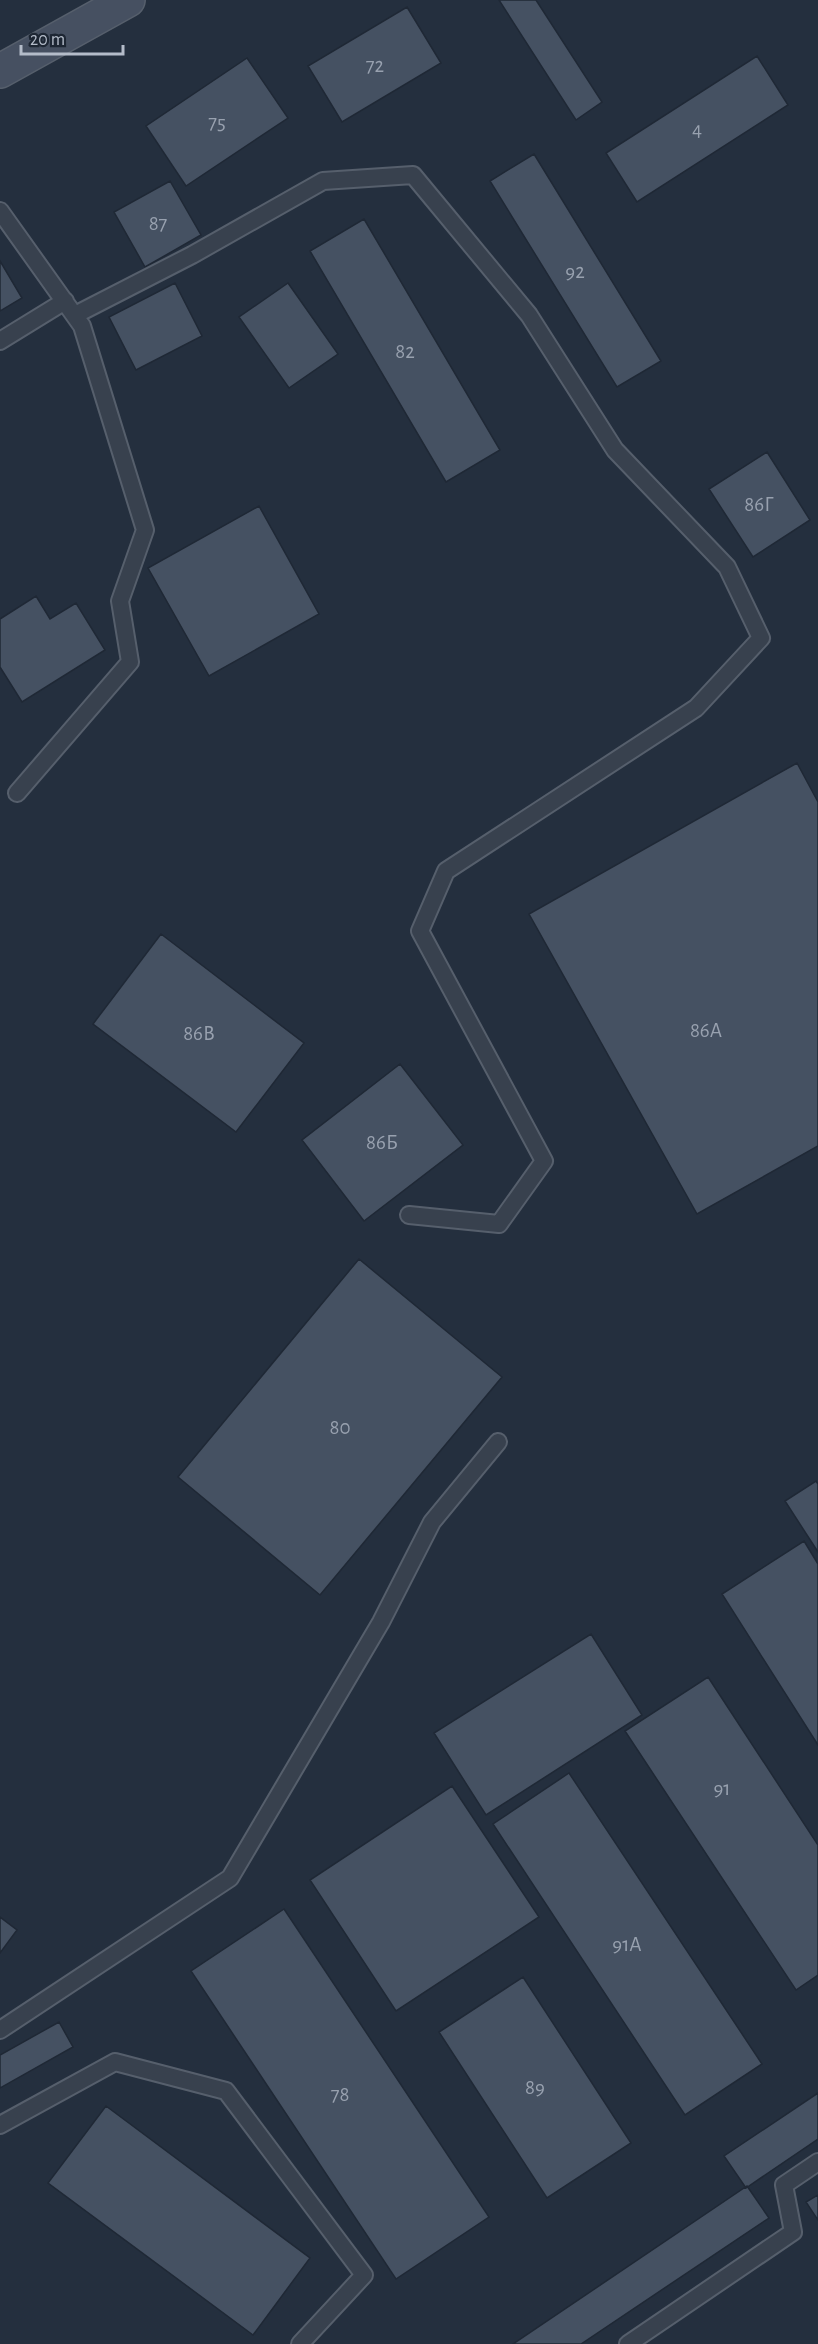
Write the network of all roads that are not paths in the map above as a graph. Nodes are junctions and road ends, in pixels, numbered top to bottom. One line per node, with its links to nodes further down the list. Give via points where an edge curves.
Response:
1 (128, 0): 2 (main road)
2 (0, 71)
3 (0, 211): 4 (lane)
4 (70, 308): 5 (lane); 6 (lane, via 82,326 145,530 120,601 130,662); 7 (lane, via 192,255 322,181 413,175 529,315 615,450 727,567 761,639 696,708 446,871 420,931 544,1161 499,1224)
5 (0, 341)
6 (17, 793)
7 (409, 1215)
8 (498, 1442): 9 (lane, via 432,1522 381,1622 230,1878)
9 (0, 2030)
10 (0, 2125): 12 (lane, via 115,2062 226,2091 364,2275)
11 (818, 2162): 13 (lane, via 784,2185 793,2232)
12 (300, 2344)
13 (628, 2344)

